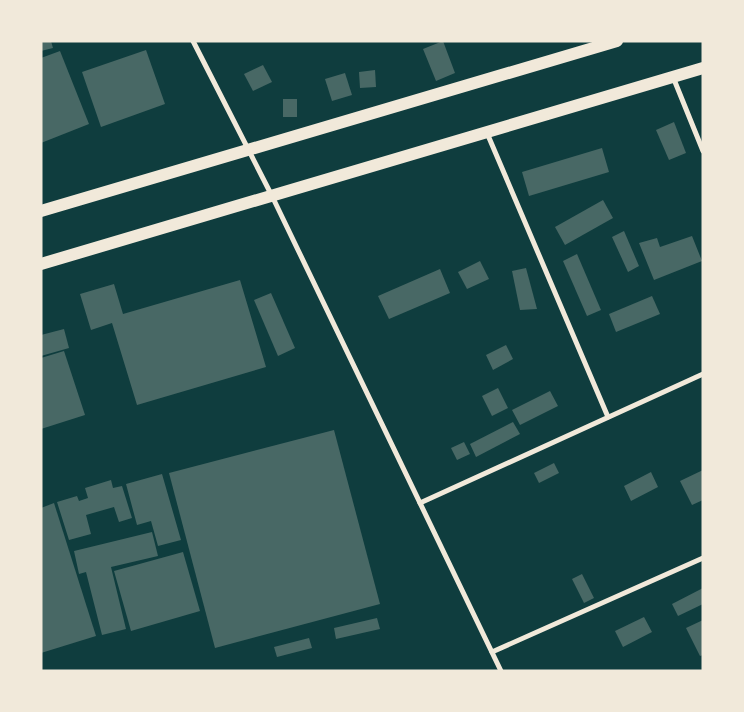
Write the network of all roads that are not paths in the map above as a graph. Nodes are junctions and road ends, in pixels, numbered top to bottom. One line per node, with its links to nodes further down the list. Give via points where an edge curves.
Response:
1 (192, 41): 6 (street)
2 (618, 41): 6 (main road)
3 (703, 68): 4 (main road)
4 (673, 77): 5 (main road); 7 (street)
5 (487, 132): 8 (main road); 12 (street)
6 (248, 150): 8 (street); 9 (main road)
7 (703, 151)
8 (272, 196): 10 (main road); 13 (street)
9 (41, 211)
10 (41, 264)
11 (703, 374): 12 (street)
12 (608, 417): 13 (street)
13 (420, 503): 15 (street)
14 (703, 558): 15 (street)
15 (492, 652): 16 (street)
16 (501, 671)

